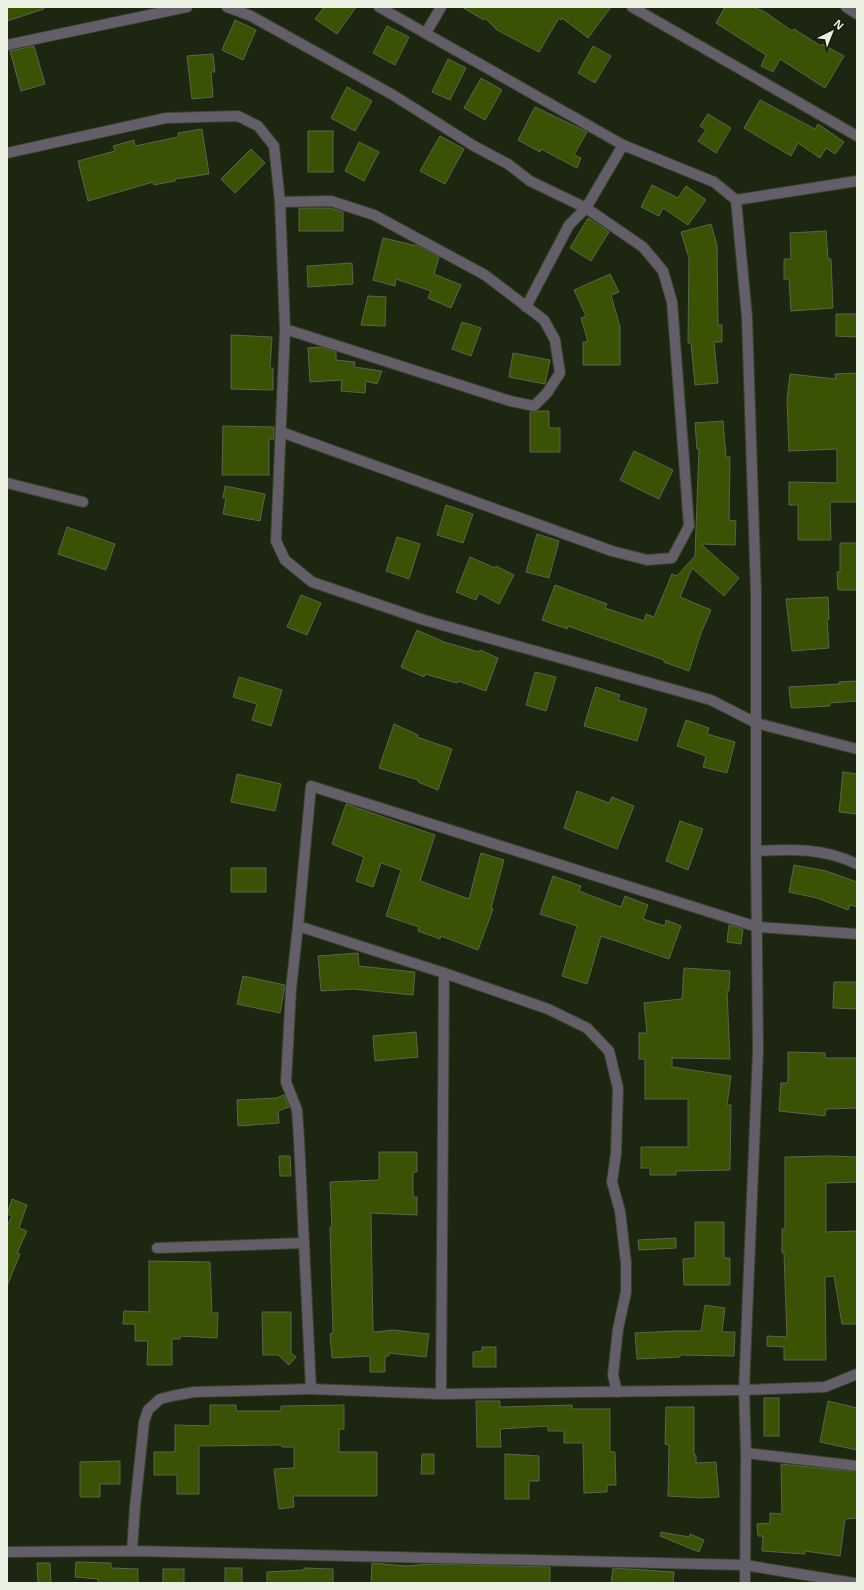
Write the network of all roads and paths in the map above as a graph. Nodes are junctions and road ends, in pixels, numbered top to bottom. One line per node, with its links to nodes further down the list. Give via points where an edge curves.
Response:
1 (187, 7): 9 (street)
2 (227, 7): 16 (street, via 251,16 508,164 530,181)
3 (380, 7): 8 (street)
4 (441, 7): 8 (street)
5 (632, 7): 10 (street)
6 (846, 7): 7 (street)
7 (857, 14)
8 (426, 33): 11 (street)
9 (7, 45)
10 (857, 136)
11 (623, 145): 14 (street, via 714,182); 16 (street)
12 (7, 153): 15 (street, via 166,118 238,116 258,126 274,146)
13 (857, 181): 14 (street)
14 (736, 200): 22 (street, via 748,325 756,593)
15 (280, 202): 17 (street, via 331,201 374,216 485,275); 18 (street)
16 (586, 208): 17 (street, via 569,225); 19 (street, via 643,247 663,271 672,302 688,526 672,558 647,560 612,552)
17 (526, 307): 18 (street, via 544,320 555,340 560,373 548,393 534,406 510,401)
18 (285, 329): 19 (street)
19 (281, 432): 22 (street, via 276,541 285,560 312,582 424,620 711,700)
20 (7, 483): 21 (street)
21 (83, 502)
22 (756, 723): 23 (street); 24 (street)
23 (857, 749)
24 (756, 851): 25 (street, via 804,849 847,859); 27 (street)
25 (857, 864)
26 (298, 926): 27 (street, via 311,786); 29 (street); 30 (street, via 291,989 286,1082 297,1110)
27 (756, 927): 28 (street); 34 (street, via 758,1051)
28 (857, 934)
29 (444, 973): 35 (street, via 548,1009 587,1028 609,1051 618,1088 616,1153 612,1182 620,1211 626,1264 626,1292 618,1329 613,1375); 36 (street)
30 (304, 1243): 31 (street); 33 (street)
31 (157, 1248)
32 (857, 1374): 34 (street, via 825,1387)
33 (311, 1389): 36 (street); 39 (street, via 194,1392 160,1399 148,1410 144,1422)
34 (744, 1390): 35 (street); 37 (street)
35 (617, 1392): 36 (street)
36 (441, 1394)
37 (746, 1453): 38 (street); 41 (street)
38 (857, 1466)
39 (132, 1551): 40 (street); 41 (street)
40 (7, 1552)
41 (745, 1565): 42 (street); 43 (street)
42 (745, 1583)
43 (854, 1583)

